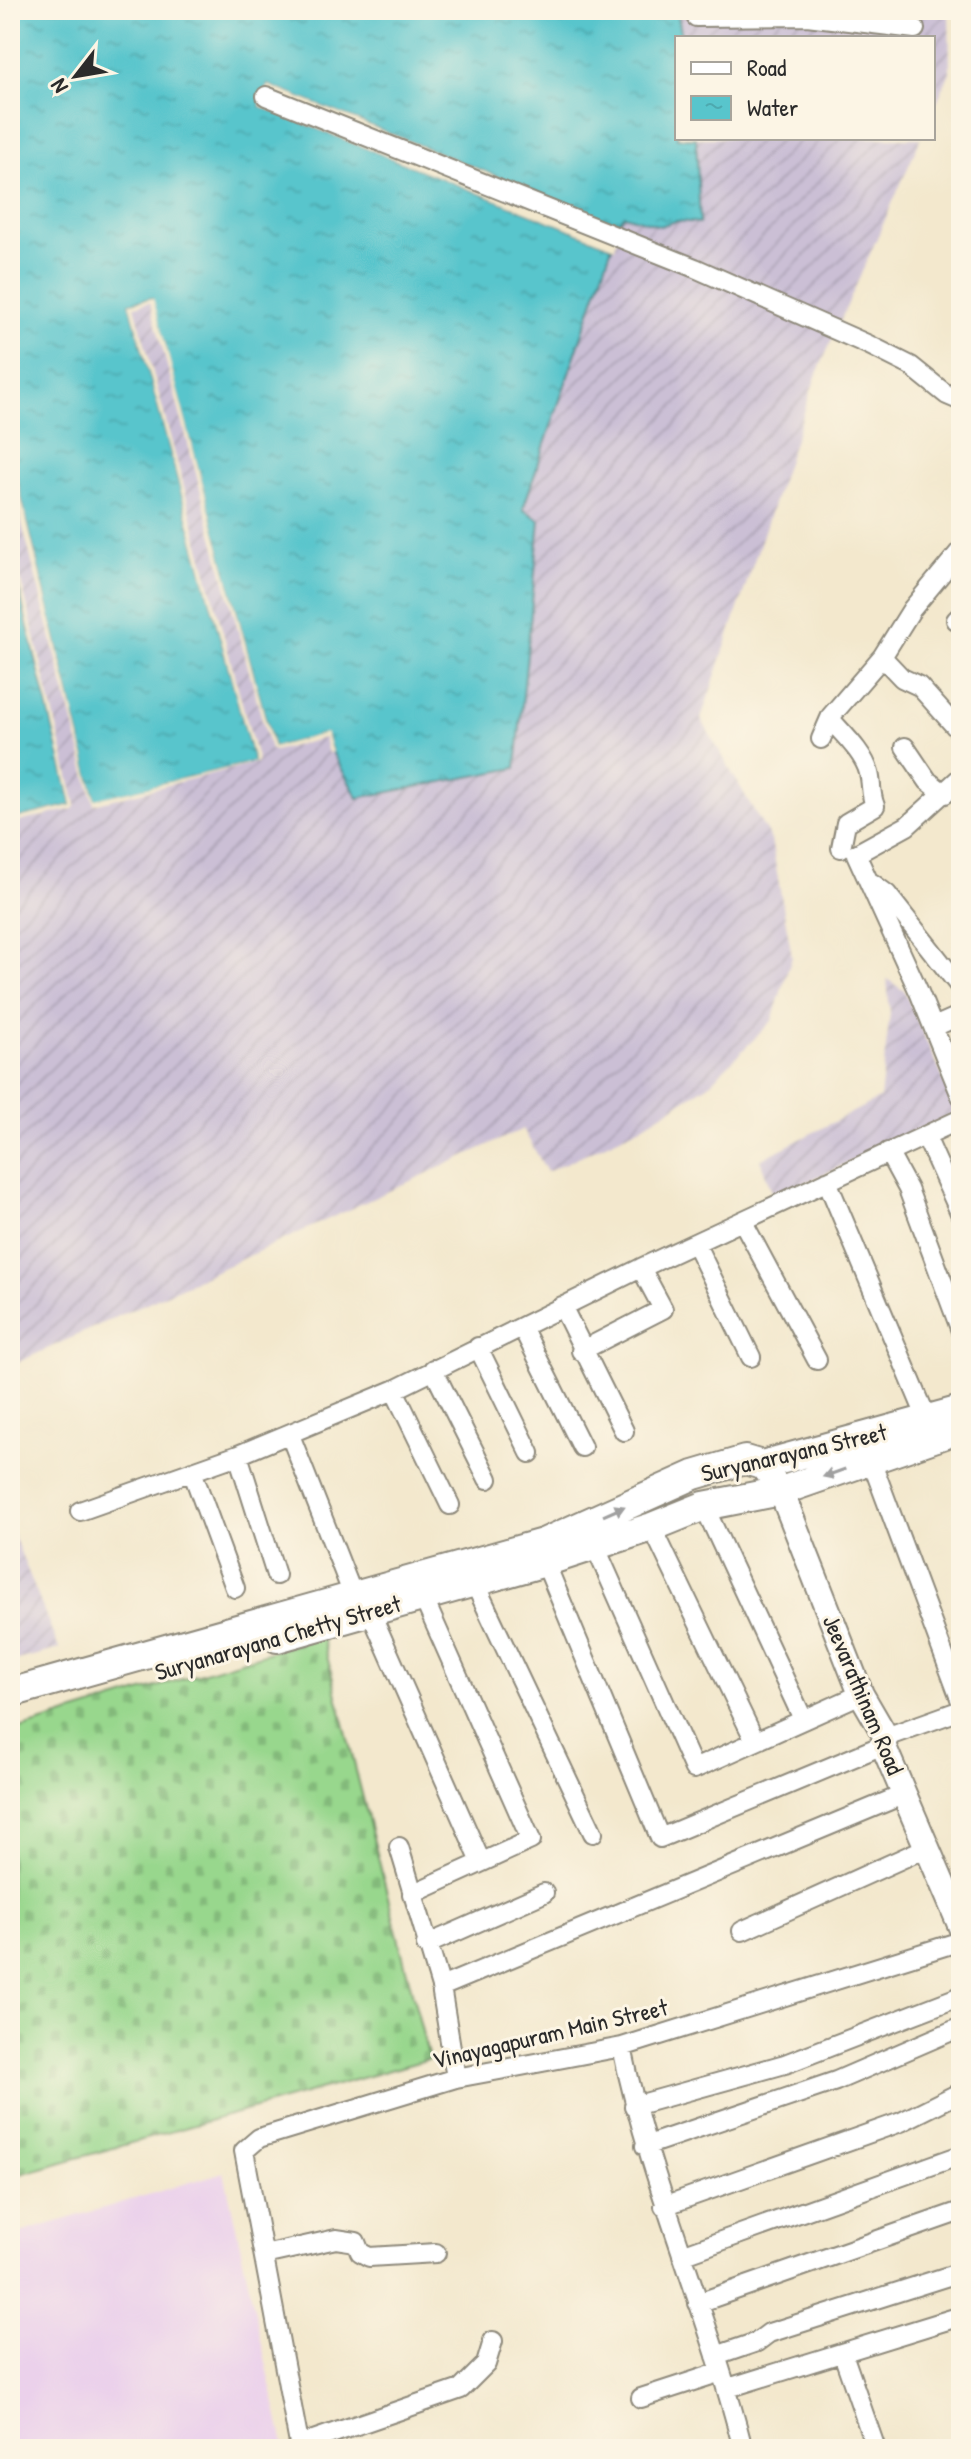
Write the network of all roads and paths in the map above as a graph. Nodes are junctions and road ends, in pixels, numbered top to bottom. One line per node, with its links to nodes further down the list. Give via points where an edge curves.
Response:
1 (696, 17): 2 (street, via 807,16)
2 (915, 29)
3 (266, 96): 4 (street, via 695,268 911,366)
4 (961, 401)
5 (961, 550): 6 (street, via 912,609)
6 (882, 657): 7 (street); 8 (street, via 902,678 919,686)
7 (830, 719): 9 (street); 13 (street, via 869,773 875,806 846,823)
8 (961, 733)
9 (821, 739)
10 (905, 747): 12 (street, via 928,781)
11 (961, 777): 12 (street)
12 (945, 794): 14 (street, via 907,826 856,854)
13 (841, 848)
14 (869, 882): 15 (street, via 887,894); 17 (street)
15 (961, 988)
16 (961, 1015): 17 (street)
17 (934, 1027): 18 (street)
18 (961, 1096)
19 (961, 1119): 20 (street)
20 (926, 1137): 21 (street); 23 (street)
21 (888, 1152): 22 (street); 29 (street, via 908,1189)
22 (827, 1181): 24 (street); 37 (street)
23 (961, 1215)
24 (743, 1222): 25 (street); 33 (street)
25 (696, 1245): 26 (street); 32 (street)
26 (641, 1268): 27 (street); 31 (street, via 663,1309)
27 (562, 1306): 28 (street); 31 (street)
28 (522, 1327): 30 (street); 41 (street)
29 (961, 1331)
30 (478, 1347): 34 (street); 42 (street)
31 (581, 1351): 39 (street)
32 (751, 1357)
33 (817, 1360)
34 (433, 1369): 35 (street); 47 (street)
35 (394, 1390): 40 (street); 49 (street)
36 (961, 1410): 37 (main road, Suryanarayana Street)
37 (928, 1421): 45 (main road, Suryanarayana Street)
38 (961, 1429): 44 (main road, Suryanarayana Street)
39 (624, 1431)
40 (290, 1435): 43 (street); 59 (street)
41 (582, 1447)
42 (530, 1453)
43 (238, 1455): 46 (street); 55 (street)
44 (871, 1460): 48 (main road, Suryanarayana Street, one-way to 48); 62 (street)
45 (762, 1465): 48 (main road, Jeevarathinam Road); 54 (main road, Suryanarayana Street, one-way to 45, via 694,1475 745,1460)
46 (192, 1471): 51 (street); 57 (street)
47 (488, 1479)
48 (781, 1491): 50 (main road, Suryanarayana Street); 61 (main road, Jeevarathinam Road)
49 (450, 1505)
50 (704, 1506): 52 (main road, Suryanarayana Street); 65 (street)
51 (80, 1511)
52 (652, 1527): 53 (main road, Suryanarayana Street); 66 (street)
53 (595, 1546): 54 (main road, Suryanarayana Street); 66 (street, via 694,1769)
54 (544, 1552): 56 (main road, Suryanarayana Chetty Street); 59 (main road, Suryanarayana Chetty Street); 67 (street, via 660,1838)
55 (276, 1575)
56 (474, 1582): 58 (main road, Suryanarayana Chetty Street); 69 (street)
57 (235, 1588)
58 (423, 1597): 59 (main road, Suryanarayana Chetty Street); 72 (street, via 531,1840)
59 (362, 1603): 60 (main road, Suryanarayana Chetty Street); 64 (main road, Suryanarayana Chetty Street); 72 (street)
60 (10, 1693)
61 (861, 1694): 65 (street); 67 (main road, Jeevarathinam Road)
62 (961, 1701)
63 (961, 1710): 67 (street)
64 (10, 1711)
65 (803, 1719): 66 (street)
66 (755, 1741)
67 (884, 1741): 68 (main road, Jeevarathinam Road)
68 (905, 1794): 71 (main road, Jeevarathinam Road); 79 (street)
69 (593, 1833)
70 (399, 1847): 74 (street)
71 (928, 1847): 75 (main road, Jeevarathinam Road); 76 (street)
72 (481, 1862): 74 (street)
73 (544, 1893): 78 (street)
74 (412, 1894): 78 (street)
75 (961, 1927)
76 (742, 1931)
77 (961, 1941): 82 (street, Vinayagapuram Main Street)
78 (426, 1945): 79 (street)
79 (441, 1987): 83 (street)
80 (961, 1996): 85 (street, via 785,2064)
81 (961, 2027): 86 (street, via 836,2081)
82 (622, 2047): 83 (street, Vinayagapuram Main Street); 85 (street)
83 (456, 2078): 91 (street, Vinayagapuram Main Street, via 259,2138 244,2151)
84 (961, 2092): 88 (street, via 889,2127)
85 (634, 2106): 86 (street)
86 (645, 2146): 88 (street)
87 (961, 2155): 92 (street)
88 (664, 2206): 92 (street)
89 (961, 2211): 94 (street)
90 (436, 2253): 91 (street, via 369,2257 356,2242 336,2239)
91 (264, 2255): 100 (street)
92 (682, 2255): 94 (street)
93 (961, 2272): 98 (street, via 769,2333)
94 (698, 2303): 98 (street)
95 (961, 2316): 97 (street)
96 (493, 2341): 100 (street, via 486,2364 461,2389)
97 (843, 2354): 98 (street); 102 (street)
98 (722, 2372): 99 (street); 101 (street)
99 (641, 2398)
100 (300, 2447)
101 (743, 2449)
102 (876, 2449)

